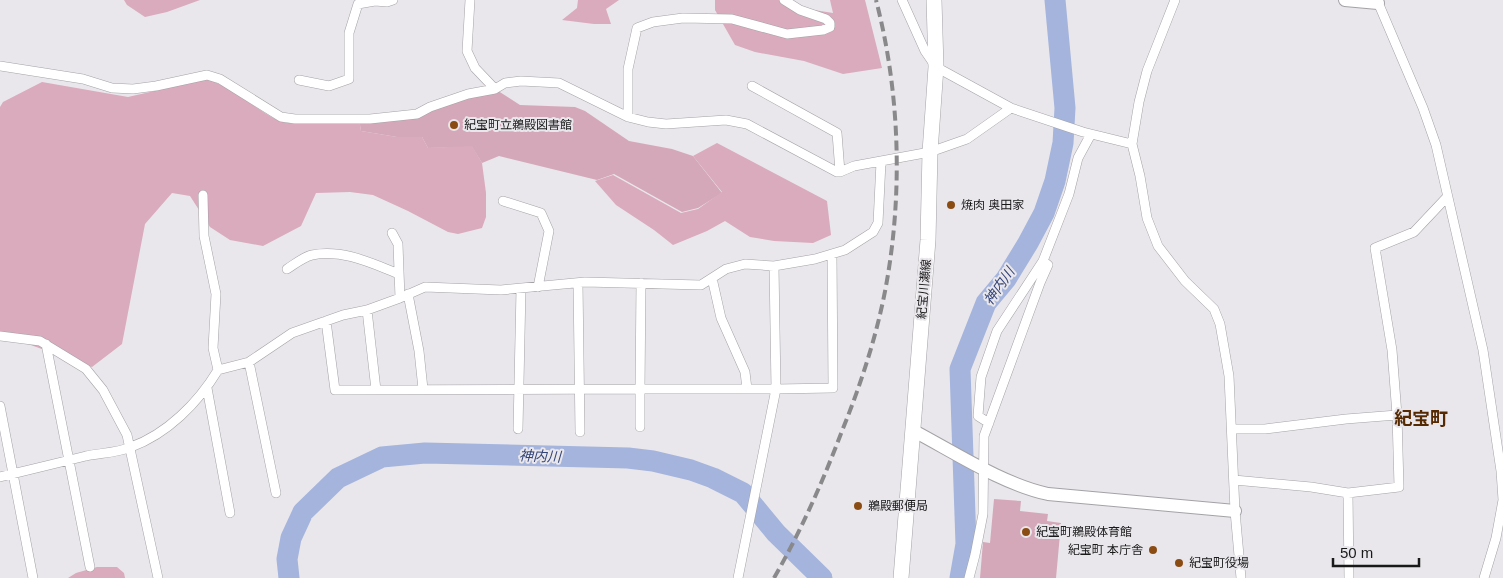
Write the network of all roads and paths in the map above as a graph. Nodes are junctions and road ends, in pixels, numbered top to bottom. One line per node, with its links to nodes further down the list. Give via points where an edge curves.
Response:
1 (393, 0): 11 (street, via 358,4 349,33 349,79 330,86)
2 (470, 0): 13 (street, via 467,51 475,68)
3 (784, 0): 15 (street, via 800,10 826,19 830,27 787,34 732,19 682,18 637,28 628,69)
4 (902, 0): 10 (street, via 925,51)
5 (934, 0): 10 (main road, 紀宝川瀬線)
6 (1175, 0): 17 (street, via 1147,71)
7 (1345, 0): 8 (street)
8 (1377, 2): 22 (street, via 1423,108 1436,145)
9 (0, 66): 13 (street, via 83,79 112,88 133,89 207,75 220,79 280,117 295,119 370,119 417,114 468,94)
10 (936, 67): 14 (street); 18 (main road, 紀宝川瀬線)
11 (299, 80)
12 (752, 86): 20 (street, via 837,132)
13 (495, 89): 15 (street, via 521,80 559,83)
14 (1011, 108): 16 (street); 18 (street, via 967,139)
15 (628, 118): 20 (street, via 666,124 726,120 747,124)
16 (1087, 133): 17 (street); 26 (street)
17 (1132, 144): 55 (street, via 1147,218 1158,246 1185,281 1214,309 1220,324 1229,376)
18 (930, 152): 19 (street); 56 (main road, 紀宝川瀬線, via 928,240)
19 (881, 162): 20 (street, via 854,166); 25 (street, via 878,222 873,232 845,250)
20 (840, 172)
21 (203, 195): 41 (street, via 204,236 216,294 213,348)
22 (1447, 197): 51 (street, via 1414,232 1375,248 1392,350); 76 (street, via 1483,350 1503,500)
23 (503, 201): 33 (street, via 541,212 549,232)
24 (392, 233): 29 (street, via 398,244)
25 (832, 254): 27 (street); 49 (street, via 833,388)
26 (1044, 261): 52 (street, via 1048,264); 52 (street, via 997,331 981,377 978,416)
27 (774, 266): 30 (street, via 745,264); 49 (street)
28 (288, 268): 29 (street, via 310,255 330,254 359,258)
29 (399, 274): 35 (street)
30 (712, 278): 32 (street, via 701,285); 46 (street, via 721,318 745,372)
31 (578, 283): 32 (street); 33 (street); 44 (street)
32 (642, 283): 45 (street)
33 (538, 287): 34 (street)
34 (521, 289): 35 (street, via 425,287); 43 (street)
35 (404, 296): 36 (street); 48 (street, via 419,352)
36 (368, 310): 37 (street); 47 (street)
37 (326, 321): 40 (street, via 292,332); 47 (street, via 335,390)
38 (0, 336): 39 (street)
39 (46, 344): 58 (street, via 92,376 127,435); 59 (street)
40 (249, 362): 41 (street); 64 (street)
41 (218, 370): 42 (street)
42 (207, 388): 58 (street, via 163,431); 67 (street)
43 (519, 389): 44 (street); 48 (street); 54 (street)
44 (579, 389): 45 (street); 57 (street)
45 (640, 389): 46 (street); 53 (street)
46 (747, 389): 49 (street)
47 (376, 390): 48 (street)
48 (423, 390)
49 (776, 390): 71 (street)
50 (0, 406): 61 (street)
51 (1398, 416): 55 (street, via 1265,429); 65 (street, via 1399,487)
52 (988, 423): 60 (street, via 984,436)
53 (640, 427)
54 (518, 429)
55 (1232, 429): 63 (street)
56 (912, 430): 60 (street); 72 (main road, 紀宝川瀬線)
57 (580, 432)
58 (130, 448): 59 (street); 70 (street)
59 (69, 460): 61 (street); 68 (street)
60 (984, 469): 66 (street, via 1048,494); 73 (street, via 983,514)
61 (13, 474): 62 (street); 69 (street)
62 (0, 476)
63 (1234, 480): 65 (street); 66 (street)
64 (276, 493)
65 (1348, 493): 75 (street)
66 (1235, 511): 74 (street)
67 (230, 514)
68 (90, 567)
69 (32, 578)
70 (158, 578)
71 (738, 578)
72 (901, 578)
73 (969, 578)
74 (1241, 578)
75 (1349, 578)
76 (1484, 578)

